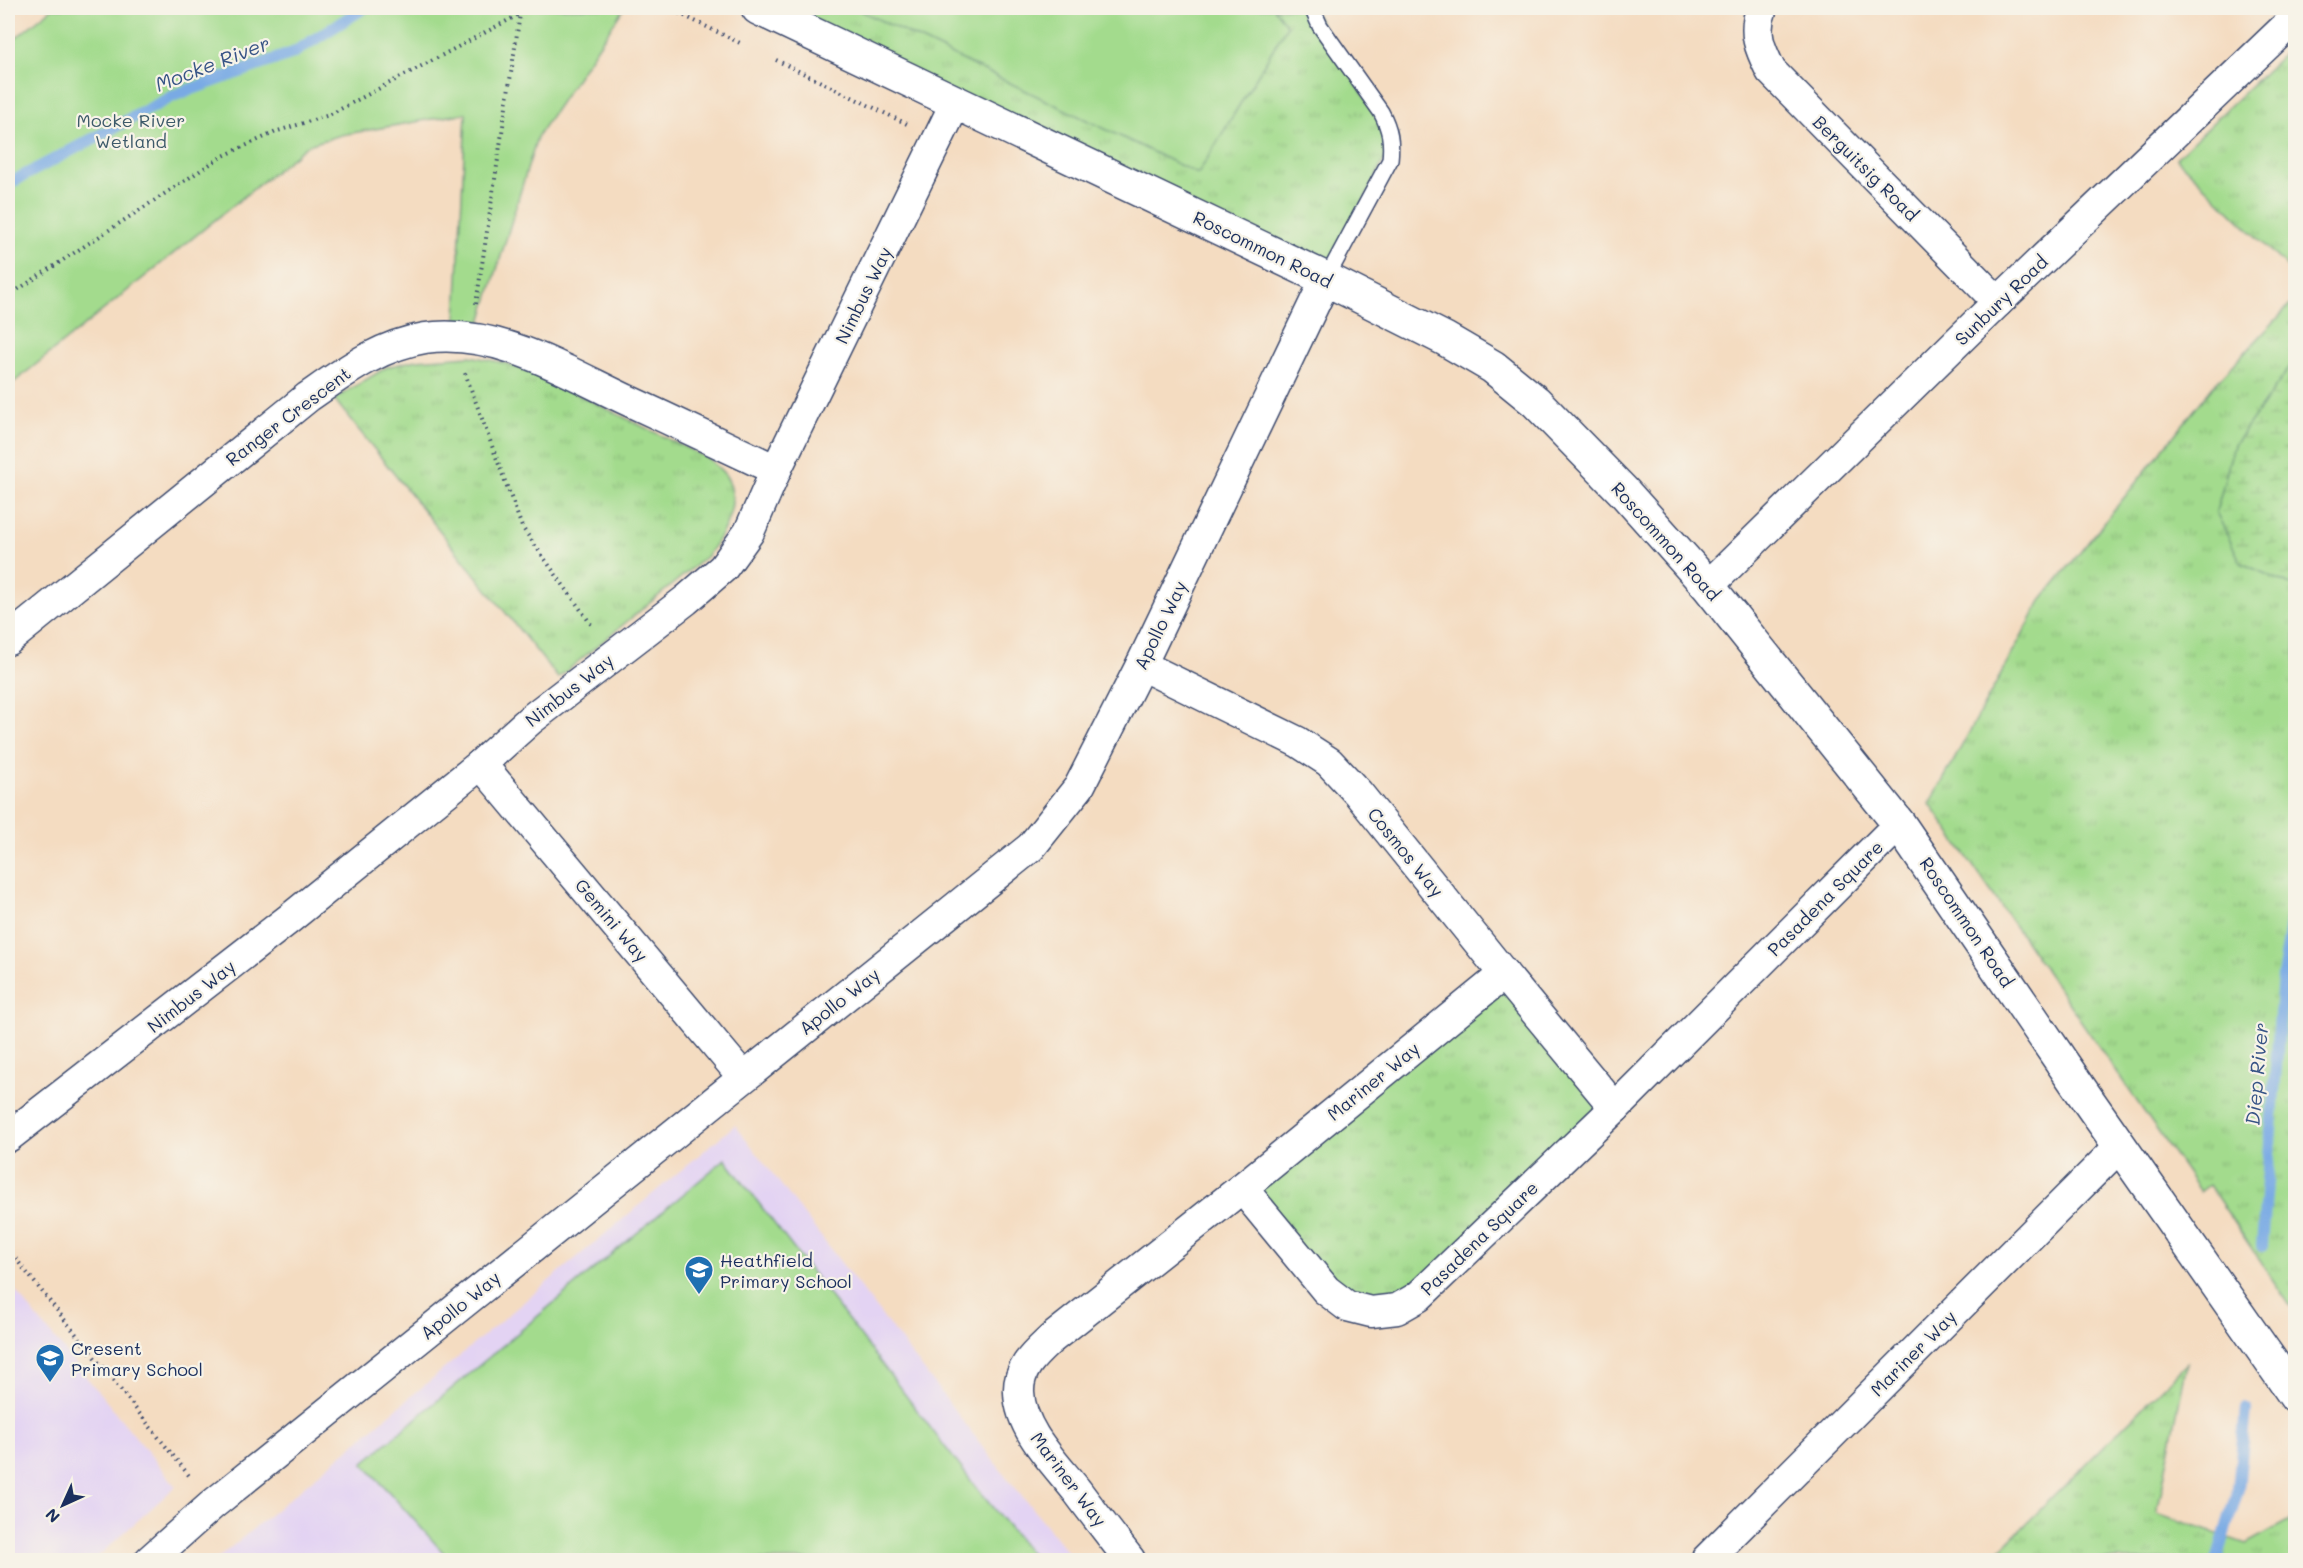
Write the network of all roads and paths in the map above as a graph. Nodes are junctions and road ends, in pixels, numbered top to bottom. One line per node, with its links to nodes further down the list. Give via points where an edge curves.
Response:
1 (524, 8): 5 (path)
2 (668, 8): 8 (path)
3 (758, 8): 10 (street, Roscommon Road)
4 (1312, 8): 12 (lane, via 1320,26 1381,112 1392,143 1390,160)
5 (520, 14): 13 (path, via 329,115 278,131 221,157); 15 (path)
6 (1759, 14): 14 (street, Berguitsig Road, via 1758,40 1771,71)
7 (2295, 17): 14 (street, Sunbury Road)
8 (751, 48)
9 (772, 58): 11 (path)
10 (956, 102): 12 (street, Roscommon Road); 16 (street, Nimbus Way)
11 (908, 124)
12 (1326, 279): 17 (street, Roscommon Road, via 1493,367 1578,444); 20 (street, Apollo Way)
13 (8, 296)
14 (1998, 302): 17 (street, Sunbury Road)
15 (461, 337): 16 (street, Ranger Crescent, via 492,342 536,357); 18 (street, Ranger Crescent, via 424,338 396,345 354,365 308,397); 19 (path, via 522,527)
16 (776, 470): 19 (street, Nimbus Way, via 749,532 723,568)
17 (1708, 586): 22 (street, Roscommon Road)
18 (8, 640)
19 (613, 656): 21 (street, Nimbus Way, via 530,720)
20 (1141, 665): 23 (street, Cosmos Way, via 1298,742 1329,762 1359,793); 24 (street, Apollo Way, via 1079,788 1030,848)
21 (481, 764): 24 (street, Gemini Way); 26 (street, Nimbus Way)
22 (1899, 824): 25 (street, Pasadena Square); 27 (street, Roscommon Road)
23 (1504, 974): 25 (street, Cosmos Way); 28 (street, Mariner Way)
24 (743, 1077): 31 (street, Apollo Way)
25 (1615, 1108): 28 (street, Pasadena Square, via 1418,1298 1397,1310 1371,1312 1347,1306 1326,1290)
26 (8, 1137)
27 (2120, 1146): 30 (street, Roscommon Road); 34 (street, Mariner Way)
28 (1242, 1188): 33 (street, Mariner Way, via 1051,1339 1022,1372 1022,1411 1034,1435)
29 (8, 1249): 31 (path)
30 (2295, 1397)
31 (212, 1504): 32 (street, Apollo Way)
32 (150, 1560)
33 (1130, 1560)
34 (1706, 1560)

